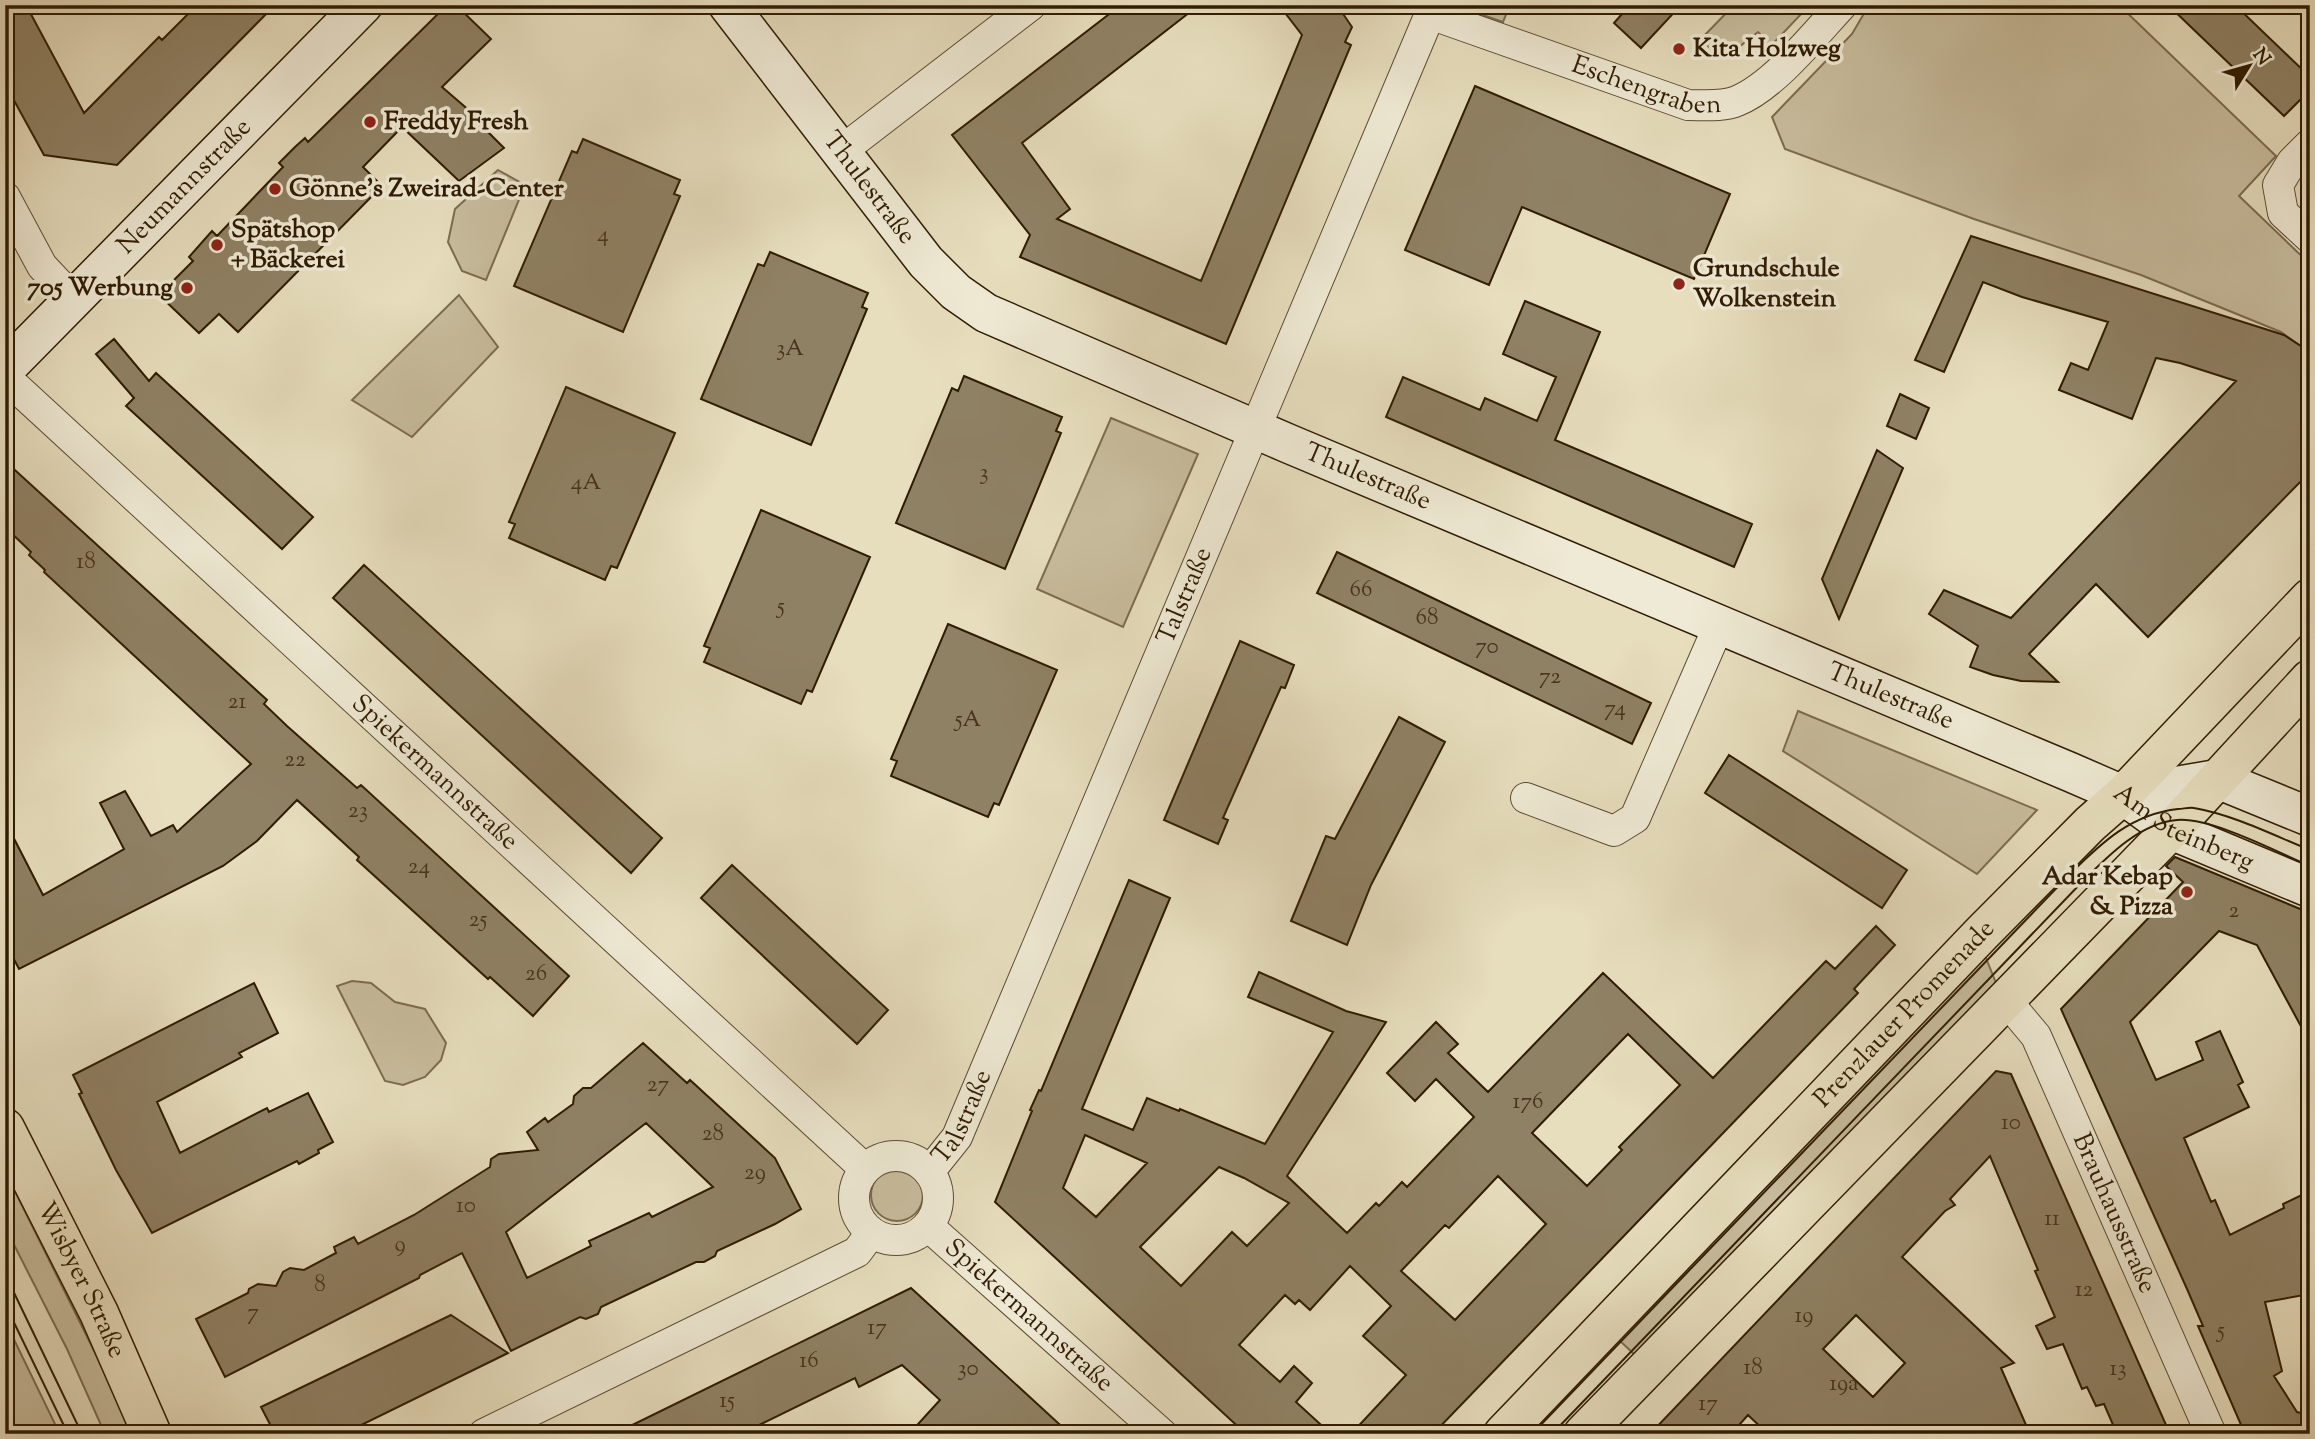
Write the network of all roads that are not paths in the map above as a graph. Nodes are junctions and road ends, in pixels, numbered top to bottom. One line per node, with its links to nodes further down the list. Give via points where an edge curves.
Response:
1 (363, 5): 10 (street, Neumannstraße)
2 (728, 5): 7 (street, Thulestraße)
3 (1031, 5): 7 (street)
4 (1842, 5): 5 (street, Eschengraben, via 1768,82 1735,103 1715,105 1688,105)
5 (1430, 10): 13 (street, Talstraße)
6 (2310, 144): 9 (street, via 2278,185 2283,213)
7 (840, 152): 13 (street, Thulestraße, via 926,262 970,304)
8 (5, 197): 10 (street, via 42,266)
9 (2310, 238)
10 (74, 300): 11 (street, Neumannstraße)
11 (5, 369)
12 (5, 377): 25 (street, Spiekermannstraße)
13 (1254, 429): 15 (street, Thulestraße); 26 (street, Talstraße, via 957,1137)
14 (2310, 598): 18 (main road, Prenzlauer Promenade)
15 (1719, 625): 18 (street, Thulestraße); 19 (street, via 1635,818 1614,831)
16 (2310, 679): 17 (main road)
17 (2217, 779): 18 (street, Am Steinberg); 20 (street, Am Steinberg); 21 (main road)
18 (2123, 795): 21 (street, Am Steinberg); 33 (main road, Prenzlauer Promenade, via 1981,934)
19 (1526, 798)
20 (2310, 817)
21 (2171, 830): 22 (street, Am Steinberg); 23 (main road)
22 (2310, 888)
23 (2005, 999): 34 (main road); 35 (street, Brauhausstraße, via 2036,1036)
24 (5, 1128): 30 (main road, Wisbyer Straße, via 99,1313)
25 (865, 1169): 26 (street, via 890,1156 918,1162); 28 (street, via 853,1195 861,1222)
26 (929, 1172): 27 (street, Spiekermannstraße, via 938,1199)
27 (928, 1226): 28 (street, Spiekermannstraße, via 901,1241); 32 (street, Spiekermannstraße)
28 (871, 1233): 29 (street, via 857,1252)
29 (525, 1425): 31 (street)
30 (152, 1434)
31 (484, 1434)
32 (1162, 1434)
33 (1503, 1434)
34 (1583, 1434)
35 (2211, 1434)

